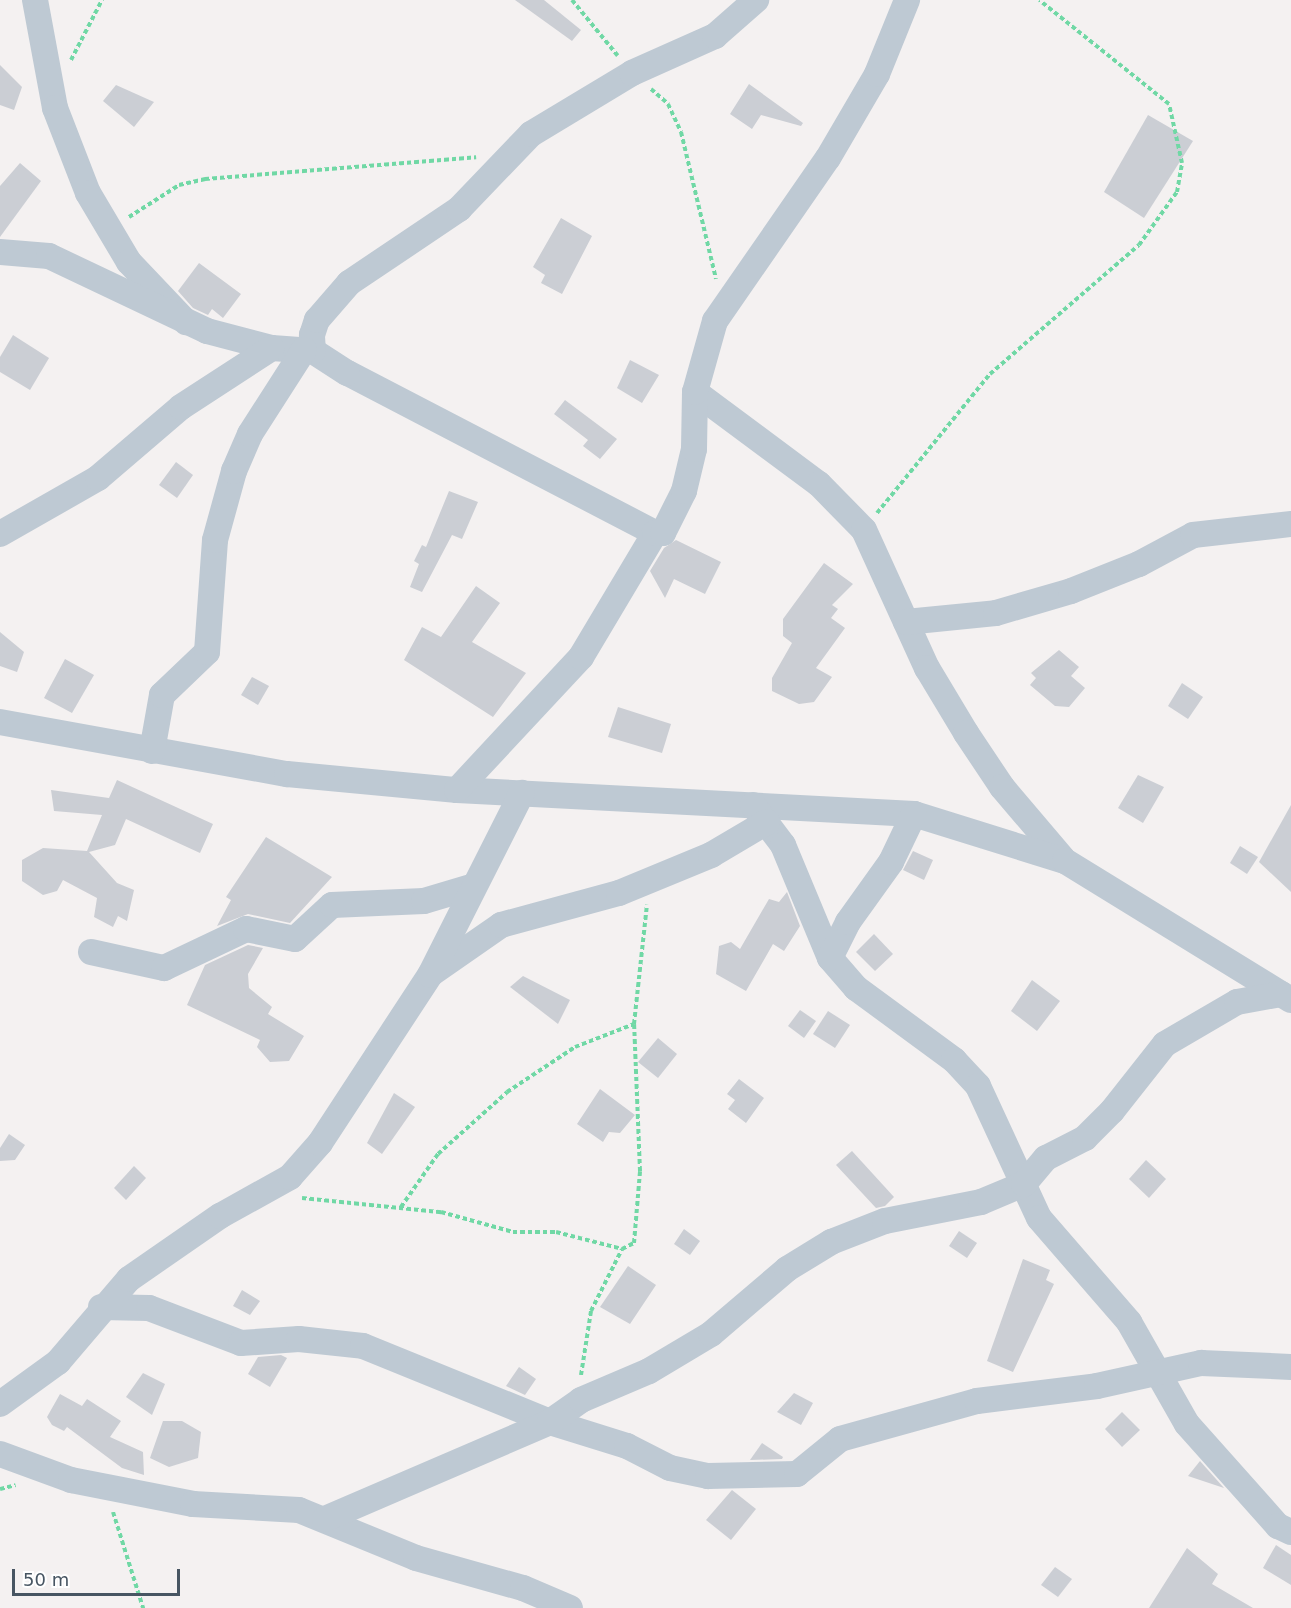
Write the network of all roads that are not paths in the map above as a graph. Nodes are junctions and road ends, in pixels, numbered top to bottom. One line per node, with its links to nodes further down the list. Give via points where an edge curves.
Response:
1 (35, 0): 5 (street, via 55,108 109,232 154,293)
2 (756, 0): 7 (street, via 715,36 632,73 566,111 512,152 459,209 349,283 317,320)
3 (907, 0): 8 (street, via 878,74 828,158 724,303)
4 (0, 252): 5 (street, via 49,256)
5 (186, 322): 6 (street)
6 (272, 348): 7 (street); 11 (street, via 181,407 98,478)
7 (308, 350): 10 (street); 14 (street, via 250,434 234,471 215,540 207,652 162,695)
8 (695, 392): 10 (street, via 694,449 684,491 663,533); 12 (street, via 819,484 864,530)
9 (1291, 524): 12 (street, via 1193,535 1139,564 1071,591 996,613)
10 (655, 533): 15 (street, via 581,657)
11 (0, 534)
12 (906, 622): 19 (street, via 966,733 1002,787)
13 (0, 723): 14 (street)
14 (152, 751): 15 (street, via 286,774)
15 (457, 790): 16 (street)
16 (522, 793): 17 (street); 20 (street)
17 (760, 814): 18 (street); 22 (street, via 783,844); 23 (street, via 711,855 655,878 501,925)
18 (914, 814): 19 (street); 22 (street, via 891,862 848,922)
19 (1065, 861): 24 (street)
20 (471, 887): 21 (street, via 424,901 332,905 295,939 246,929 164,968); 23 (street)
21 (92, 952)
22 (830, 958): 25 (street, via 856,988 954,1060 978,1086)
23 (430, 975): 26 (street, via 360,1085 290,1177 172,1248)
24 (1286, 997): 25 (street, via 1237,1002 1165,1044 1112,1111 1085,1138 1046,1158)
25 (1024, 1184): 28 (street, via 1039,1218 1129,1322); 30 (street, via 981,1203 885,1221 831,1242 787,1269 711,1334 581,1400)
26 (101, 1307): 29 (street, via 58,1362); 30 (street, via 149,1308 241,1343 299,1339 363,1346)
27 (1291, 1367): 28 (street, via 1222,1362)
28 (1161, 1371): 30 (street, via 1097,1386 977,1401 840,1439 797,1474 775,1478 670,1468 627,1446); 33 (street, via 1172,1403 1187,1424 1278,1526)
29 (0, 1404)
30 (550, 1422): 32 (street)
31 (0, 1454): 32 (street, via 44,1473 106,1487 193,1504 299,1510)
32 (325, 1519): 34 (street, via 416,1558 523,1588)
33 (1291, 1532)
34 (570, 1608)

